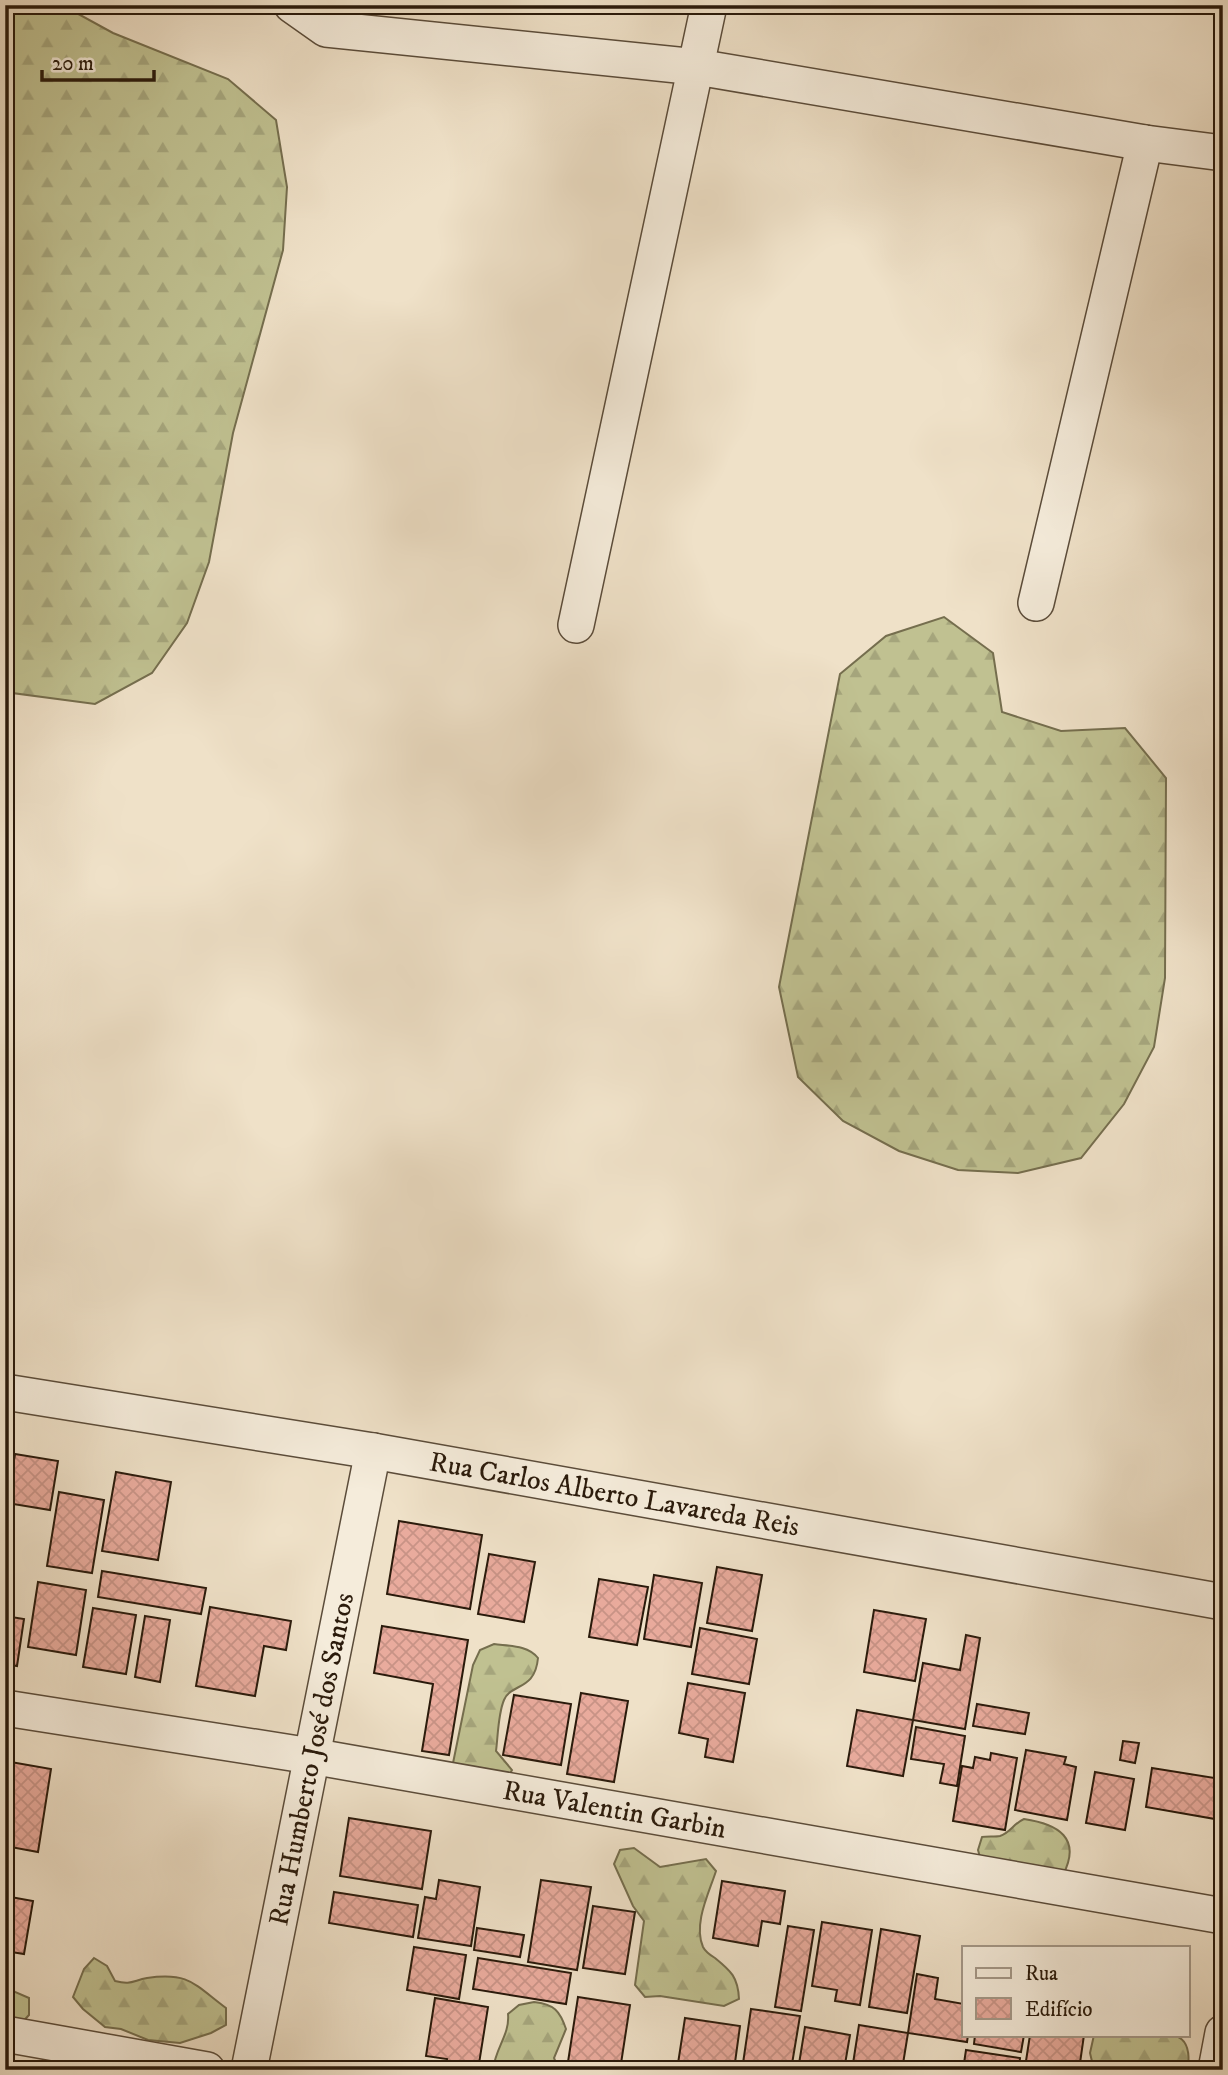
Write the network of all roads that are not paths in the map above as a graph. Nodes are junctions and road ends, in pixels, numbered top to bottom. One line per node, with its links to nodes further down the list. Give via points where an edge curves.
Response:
1 (292, 5): 3 (street, via 326,29)
2 (709, 5): 3 (street)
3 (697, 66): 4 (street); 7 (street)
4 (1146, 143): 5 (street); 6 (street)
5 (1223, 153)
6 (1036, 603)
7 (576, 625)
8 (5, 1392): 9 (street, Rua Carlos Alberto Lavareda Reis)
9 (373, 1451): 10 (street, Rua Carlos Alberto Lavareda Reis); 12 (street, Rua Humberto José dos Santos)
10 (1223, 1602)
11 (5, 1708): 12 (street, Rua Valentin Garbin)
12 (311, 1756): 13 (street, Rua Valentin Garbin); 17 (street, Rua Humberto José dos Santos)
13 (1223, 1916)
14 (1223, 2033): 18 (street)
15 (5, 2034): 16 (street)
16 (207, 2070)
17 (249, 2070)
18 (1216, 2070)

